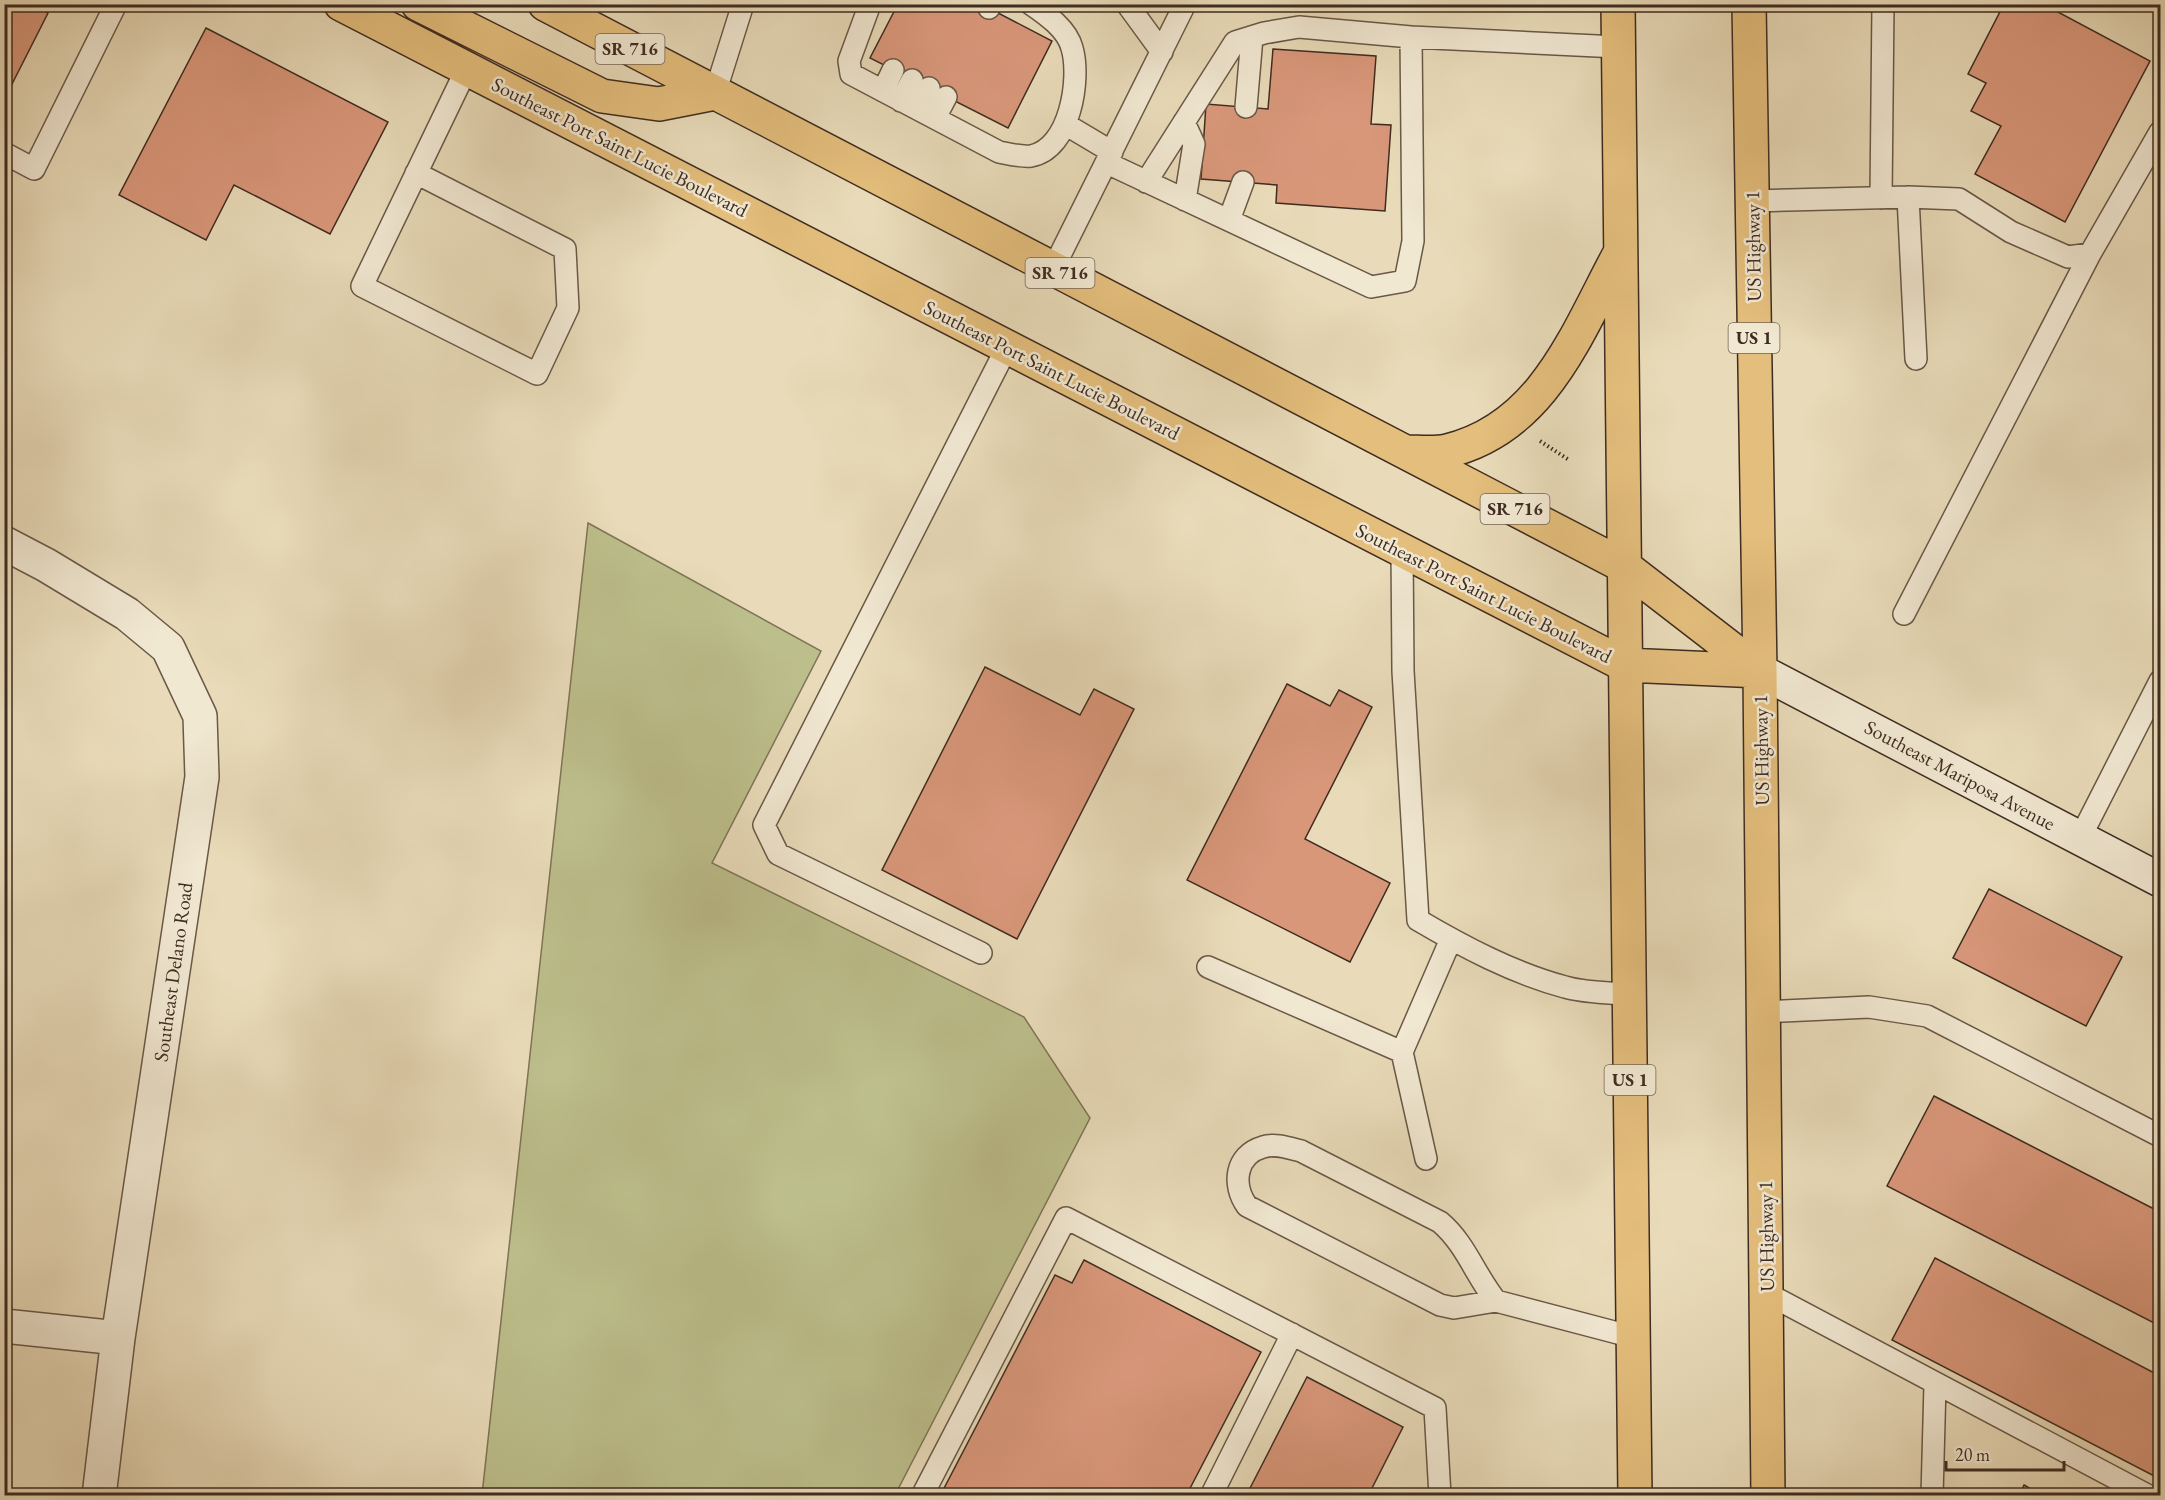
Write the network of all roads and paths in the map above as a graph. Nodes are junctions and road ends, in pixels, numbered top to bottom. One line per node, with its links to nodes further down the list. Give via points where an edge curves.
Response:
1 (116, 4): 24 (lane, via 34,169)
2 (341, 4): 17 (main road, Southeast Port Saint Lucie Boulevard)
3 (418, 4): 18 (main road, via 602,96 659,104)
4 (545, 4): 18 (main road, SR 716)
5 (743, 4): 18 (lane)
6 (870, 4): 19 (lane, via 849,61 851,74)
7 (1031, 4): 22 (lane, via 1063,32 1072,47 1074,98)
8 (1127, 4): 16 (lane)
9 (1185, 4): 16 (lane)
10 (1618, 4): 15 (main road, US 1)
11 (1749, 4): 32 (main road, US Highway 1 / US 1)
12 (1883, 4): 30 (lane)
13 (1252, 37): 14 (lane, via 1299,27); 20 (lane); 21 (lane, via 1234,42)
14 (1411, 37): 15 (lane); 33 (lane, via 1413,241 1405,281 1371,287)
15 (1618, 47): 34 (main road, US 1)
16 (1162, 52): 25 (lane)
17 (467, 68): 26 (lane); 37 (main road, Southeast Port Saint Lucie Boulevard)
18 (715, 93): 36 (main road, SR 716)
19 (910, 105): 19 (lane, via 920,84); 22 (lane, via 999,152 1018,156 1032,156 1048,149)
20 (1246, 107)
21 (1184, 122): 27 (lane); 31 (lane, via 1194,144)
22 (1065, 124): 25 (lane)
23 (2160, 132): 35 (lane)
24 (4, 153)
25 (1109, 158): 27 (lane); 36 (lane)
26 (416, 174): 26 (lane, via 362,286 537,374 568,308 565,249)
27 (1146, 182): 31 (lane)
28 (1243, 182): 33 (lane)
29 (1908, 197): 30 (lane); 35 (lane, via 1959,199 2011,232 2067,257); 38 (lane)
30 (1881, 198): 32 (lane)
31 (1185, 200): 33 (lane)
32 (1752, 201): 47 (main road, US Highway 1 / US 1)
33 (1229, 220)
34 (1621, 252): 40 (main road, via 1551,381 1520,415 1483,439 1445,451); 44 (main road, US 1)
35 (2090, 254): 45 (lane)
36 (1053, 269): 40 (main road, SR 716)
37 (1006, 347): 43 (main road, Southeast Port Saint Lucie Boulevard); 52 (lane, via 764,825 778,854)
38 (1916, 359)
39 (1533, 434): 41 (path)
40 (1405, 452): 44 (main road, SR 716)
41 (1569, 460)
42 (4, 543): 64 (street, Southeast Delano Road, via 127,614 168,648 200,716 202,777)
43 (1402, 550): 46 (main road, Southeast Port Saint Lucie Boulevard); 51 (lane, via 1403,671 1418,920)
44 (1624, 566): 46 (main road, US 1); 47 (main road, SR 716)
45 (1904, 614)
46 (1624, 665): 47 (main road, Southeast Port Saint Lucie Boulevard); 54 (main road, US 1)
47 (1760, 671): 49 (street, Southeast Mariposa Avenue); 55 (main road, US Highway 1 / US 1)
48 (2160, 681): 49 (lane)
49 (2080, 838): 50 (street, Southeast Mariposa Avenue)
50 (2160, 880)
51 (1451, 939): 54 (lane, via 1526,974 1567,988); 56 (lane)
52 (981, 952)
53 (1208, 968): 56 (lane)
54 (1629, 994): 63 (main road, US 1)
55 (1763, 1012): 57 (lane, via 1869,1007 1927,1016); 59 (main road, US Highway 1 / US 1)
56 (1402, 1052): 58 (lane)
57 (2160, 1136)
58 (1426, 1159)
59 (1766, 1293): 65 (lane); 71 (main road, US Highway 1 / US 1)
60 (1496, 1301): 60 (lane, via 1473,1261 1440,1222 1301,1151 1264,1146 1254,1151 1238,1172 1238,1193 1247,1206 1440,1305 1454,1308); 63 (lane)
61 (4, 1326): 64 (street)
62 (1292, 1334): 67 (lane, via 1066,1218); 68 (lane); 69 (lane, via 1436,1408)
63 (1633, 1337): 70 (main road, US 1)
64 (118, 1338): 66 (street, Southeast Delano Road)
65 (1935, 1384): 72 (lane); 73 (lane)
66 (99, 1496)
67 (922, 1496)
68 (1211, 1496)
69 (1440, 1496)
70 (1635, 1496)
71 (1768, 1496)
72 (1932, 1496)
73 (2149, 1496)

